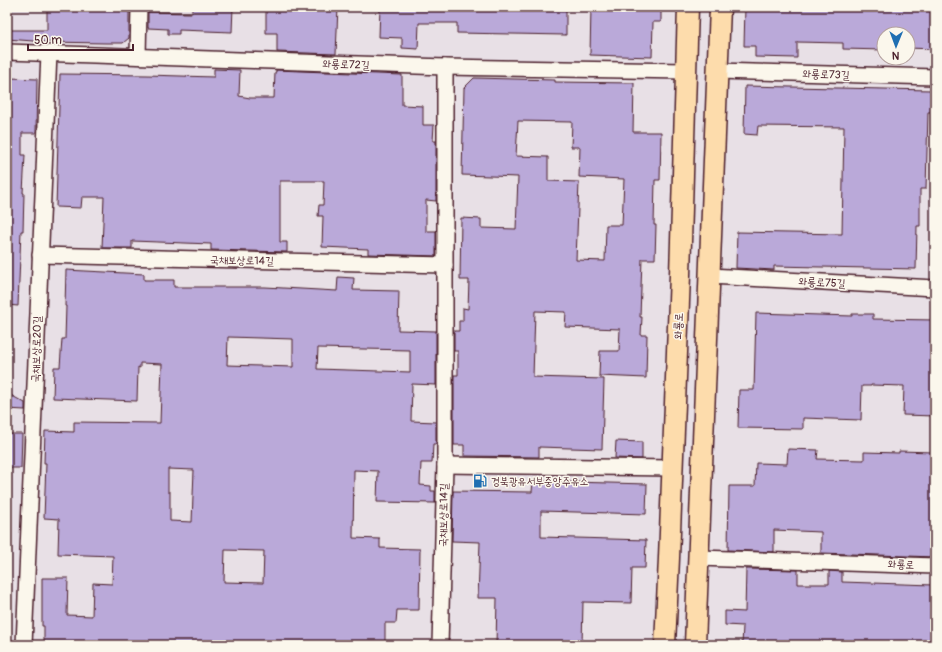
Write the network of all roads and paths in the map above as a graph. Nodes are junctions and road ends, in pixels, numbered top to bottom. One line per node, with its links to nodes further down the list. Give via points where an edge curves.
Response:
1 (139, 7): 6 (street)
2 (688, 7): 8 (main road, 와룡로)
3 (720, 7): 9 (main road)
4 (7, 52): 5 (street, 와룡로72길)
5 (48, 53): 6 (street, 와룡로72길); 11 (street, 국채보상로20길)
6 (138, 56): 7 (street, 와룡로72길)
7 (445, 68): 8 (street, 와룡로72길); 12 (street, 국채보상로14길)
8 (685, 70): 16 (main road, 와룡로)
9 (718, 71): 10 (street, 와룡로73길); 13 (main road)
10 (935, 77)
11 (40, 256): 12 (street, 국채보상로14길); 19 (street, 국채보상로20길)
12 (445, 265): 15 (street, 국채보상로14길)
13 (710, 276): 14 (street, 와룡로75길); 17 (main road)
14 (935, 288)
15 (445, 465): 16 (street); 20 (street, 국채보상로14길)
16 (672, 468): 21 (main road, 와룡로)
17 (699, 558): 18 (street, 와룡로); 22 (main road)
18 (935, 566)
19 (24, 645)
20 (440, 645)
21 (665, 645)
22 (695, 645)

